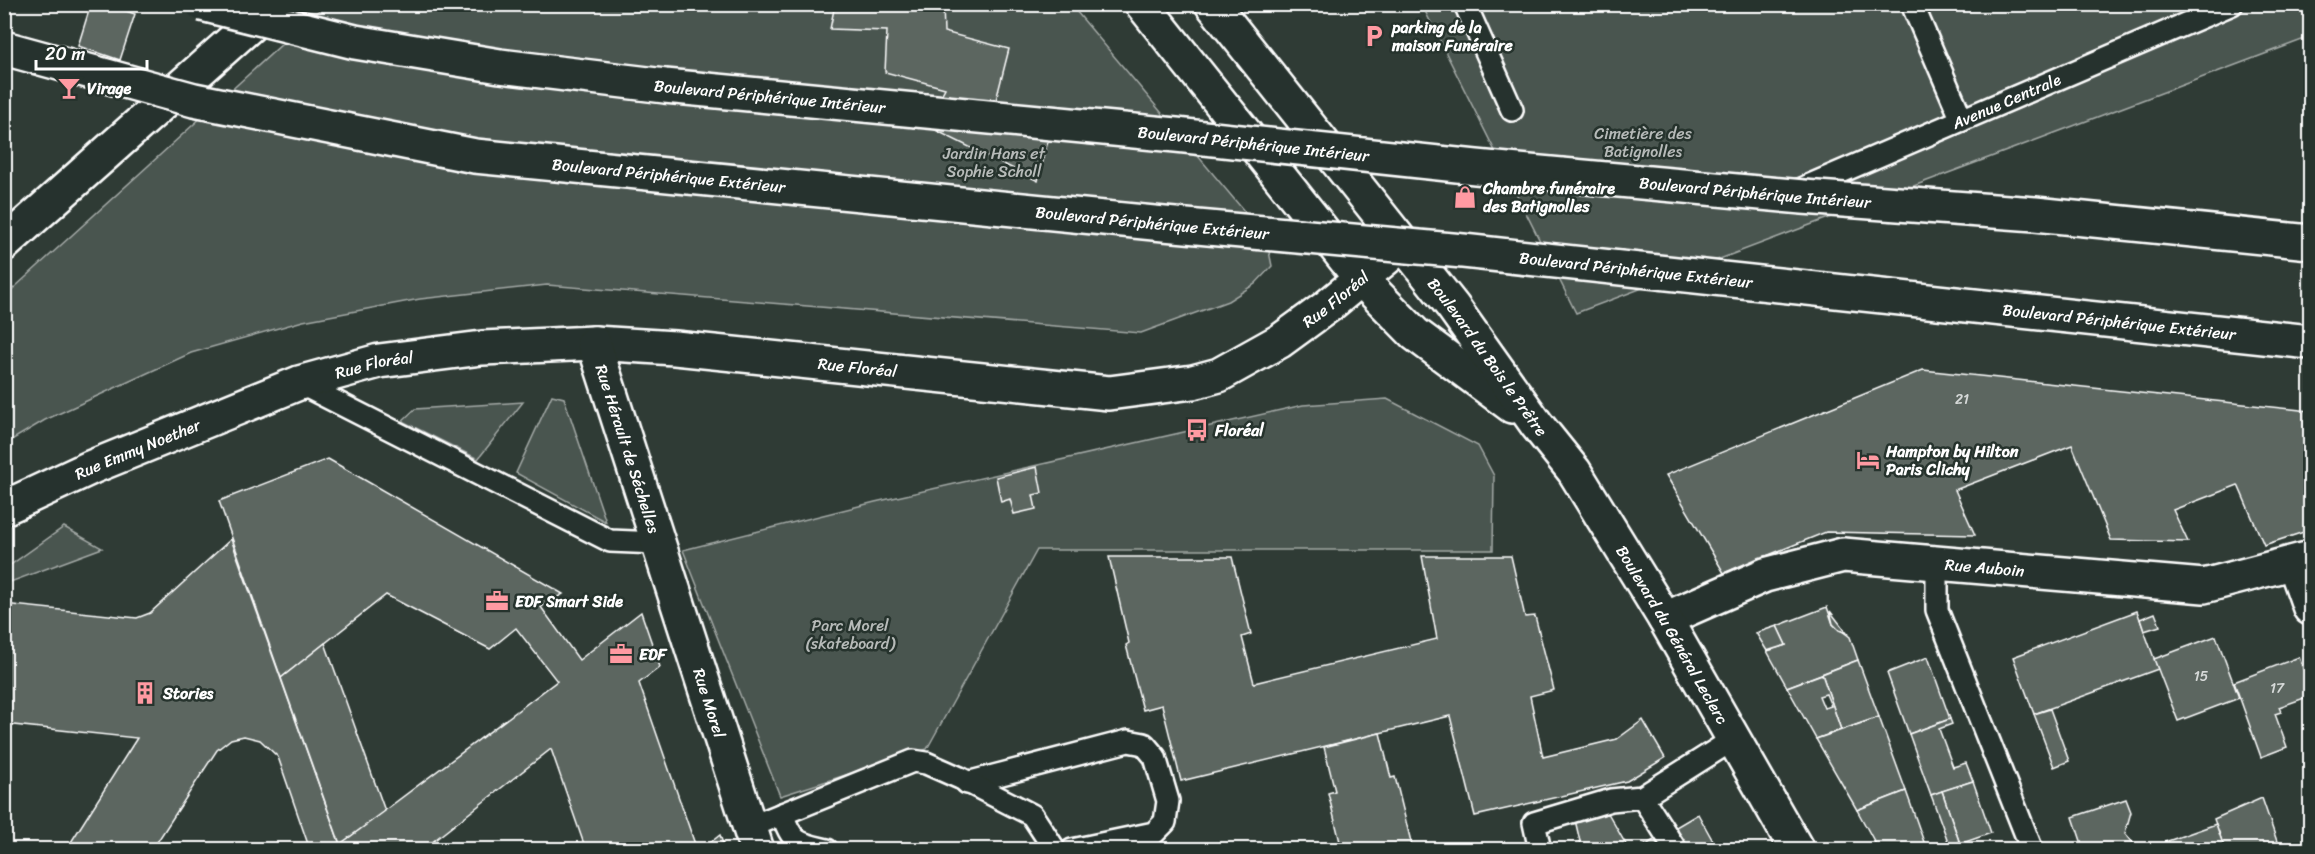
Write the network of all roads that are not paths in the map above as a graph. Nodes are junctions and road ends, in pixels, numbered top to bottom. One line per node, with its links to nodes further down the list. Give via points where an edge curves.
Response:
1 (202, 4): 13 (main road, Boulevard Périphérique Intérieur, bridge, via 355,42 500,66 665,86 1476,167 2035,214)
2 (274, 4): 12 (main road)
3 (1142, 4): 15 (main road, Boulevard du Bois le Prêtre)
4 (1212, 4): 14 (main road, Boulevard du Bois le Prêtre)
5 (1465, 4): 9 (lane)
6 (1912, 4): 10 (lane)
7 (2232, 4): 10 (lane, Avenue Centrale)
8 (4, 48): 17 (main road, Boulevard Périphérique Extérieur, bridge, via 194,100 475,156 1463,251)
9 (1512, 110)
10 (1962, 120): 11 (lane, Avenue Centrale)
11 (1782, 197)
12 (6, 241)
13 (2310, 242)
14 (1403, 244): 15 (main road, Rue Floréal); 19 (main road, Boulevard du Bois le Prêtre)
15 (1361, 279): 16 (main road, Rue Floréal, via 1280,341 1219,375 1109,393); 19 (main road, Boulevard du Bois le Prêtre, via 1415,334)
16 (594, 342): 18 (main road, Rue Floréal, via 482,348 378,361); 21 (main road, Rue Hérault de Séchelles)
17 (2310, 342)
18 (285, 388): 20 (main road, Rue Emmy Noether, via 92,467); 21 (lane, via 610,541)
19 (1537, 425): 25 (main road, Boulevard du Général Leclerc, via 1586,488)
20 (4, 508)
21 (659, 550): 30 (main road, Rue Morel)
22 (2302, 561): 23 (main road, Rue Auboin, via 2204,586); 24 (main road)
23 (1937, 563): 25 (main road, Rue Auboin, via 1843,555 1765,575); 37 (lane, via 1937,610)
24 (2310, 608)
25 (1665, 620): 26 (main road, Boulevard du Général Leclerc)
26 (1734, 739): 28 (lane); 36 (main road, Boulevard du Général Leclerc)
27 (968, 783): 29 (lane, via 913,761); 32 (lane, via 1032,815); 33 (lane, via 1128,741 1144,744 1155,757 1168,801 1165,822 1154,833)
28 (1642, 797): 34 (lane, via 1611,800 1534,823); 35 (lane)
29 (782, 814): 30 (lane); 31 (lane, via 790,835 800,843)
30 (753, 838)
31 (827, 849)
32 (1055, 849)
33 (1072, 849)
34 (1540, 849)
35 (1676, 849)
36 (1797, 849)
37 (2032, 849)

